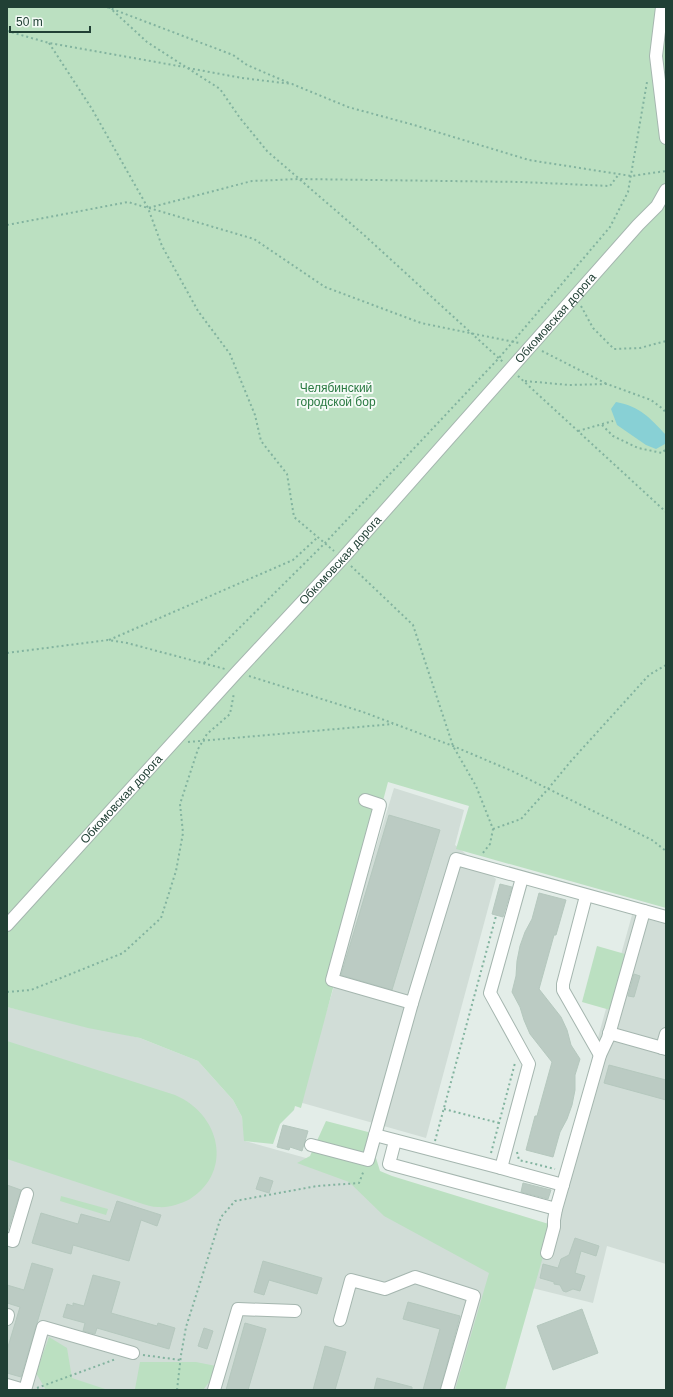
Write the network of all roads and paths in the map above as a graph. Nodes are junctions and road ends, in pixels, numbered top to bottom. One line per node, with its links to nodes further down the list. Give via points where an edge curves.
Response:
1 (662, 7): 3 (lane)
2 (109, 8): 6 (path, via 147,42); 8 (path, via 228,53 247,65)
3 (663, 25): 9 (lane, via 656,56)
4 (7, 31): 5 (path)
5 (49, 43): 6 (path); 15 (path, via 92,109)
6 (186, 67): 8 (path); 13 (path, via 220,88 266,151)
7 (648, 79): 12 (path)
8 (292, 84): 11 (path, via 348,107 529,160)
9 (666, 138)
10 (666, 171): 12 (path)
11 (619, 174): 12 (path); 13 (path, via 610,186 522,182)
12 (631, 176): 20 (path, via 628,192 610,227)
13 (299, 179): 15 (path, via 252,181); 18 (path)
14 (666, 190): 17 (lane, Обкомовская дорога, via 657,206)
15 (148, 208): 16 (path, via 128,202); 18 (path, via 254,239 325,288 421,323); 32 (path, via 162,246 194,304 230,354 256,415 261,441 287,474 294,517)
16 (7, 225)
17 (575, 296): 19 (path, via 594,328 614,350 640,348); 21 (lane, Обкомовская дорога)
18 (473, 334): 20 (path); 22 (path)
19 (666, 341)
20 (513, 342): 21 (path); 22 (path)
21 (532, 346): 23 (lane, Обкомовская дорога); 25 (path)
22 (499, 358): 23 (path); 33 (path)
23 (511, 370): 24 (path); 34 (lane, Обкомовская дорога)
24 (525, 381): 25 (path); 29 (path)
25 (607, 384): 26 (path, via 651,400)
26 (666, 413)
27 (613, 421): 28 (path)
28 (602, 425): 29 (path); 30 (path, via 613,436 638,448 662,453)
29 (578, 431): 31 (path)
30 (666, 449)
31 (666, 512)
32 (318, 537): 33 (path); 35 (path, via 293,560)
33 (325, 543): 34 (path); 37 (path)
34 (343, 558): 39 (lane, Обкомовская дорога); 44 (path, via 413,626)
35 (108, 640): 36 (path); 37 (path)
36 (7, 653)
37 (204, 663): 39 (path)
38 (666, 665): 45 (path, via 649,675)
39 (237, 672): 41 (path); 43 (lane, Обкомовская дорога)
40 (234, 693): 42 (path, via 230,714 207,734)
41 (394, 724): 42 (path); 44 (path)
42 (203, 741): 43 (path); 58 (path, via 180,804 183,833 176,871 161,918 123,953 31,990)
43 (173, 742): 55 (lane, Обкомовская дорога)
44 (453, 746): 45 (path, via 512,770); 47 (path, via 476,786)
45 (548, 789): 47 (path, via 520,819); 48 (path, via 652,840)
46 (364, 800): 59 (lane, via 380,805 332,980)
47 (493, 829): 49 (path, via 490,844)
48 (666, 851)
49 (474, 864): 50 (lane); 59 (lane, via 456,859)
50 (522, 878): 51 (lane); 74 (lane, via 490,993 529,1064)
51 (586, 896): 52 (lane); 63 (lane, via 563,990)
52 (644, 911): 54 (lane); 60 (lane)
53 (496, 916): 56 (path)
54 (666, 917)
55 (7, 925)
56 (478, 984): 57 (path); 65 (path)
57 (481, 991)
58 (7, 992)
59 (412, 1003): 67 (lane)
60 (609, 1033): 62 (lane); 63 (lane)
61 (666, 1034): 62 (lane)
62 (664, 1049)
63 (600, 1055): 76 (lane)
64 (517, 1058): 66 (path)
65 (444, 1109): 66 (path); 70 (path)
66 (498, 1123): 73 (path)
67 (375, 1135): 68 (lane); 72 (lane)
68 (396, 1140): 70 (lane); 78 (lane, via 389,1164)
69 (311, 1145): 72 (lane)
70 (433, 1150): 73 (lane)
71 (517, 1151): 75 (path, via 520,1160)
72 (368, 1160): 86 (path, via 359,1183 317,1186 235,1200 221,1217 186,1327)
73 (488, 1164): 74 (lane)
74 (501, 1168): 76 (lane)
75 (557, 1168)
76 (563, 1185): 78 (lane)
77 (27, 1194): 79 (lane, via 13,1241)
78 (556, 1209): 80 (lane)
79 (7, 1239)
80 (547, 1253)
81 (295, 1312): 90 (lane, via 238,1309)
82 (7, 1315): 83 (lane)
83 (7, 1319)
84 (340, 1320): 91 (lane, via 352,1280 384,1290 415,1277 474,1296)
85 (133, 1353): 86 (path); 88 (path); 88 (lane, via 43,1327)
86 (180, 1360): 89 (path)
87 (7, 1385): 88 (lane)
88 (28, 1390)
89 (177, 1390)
90 (214, 1390)
91 (447, 1390)

